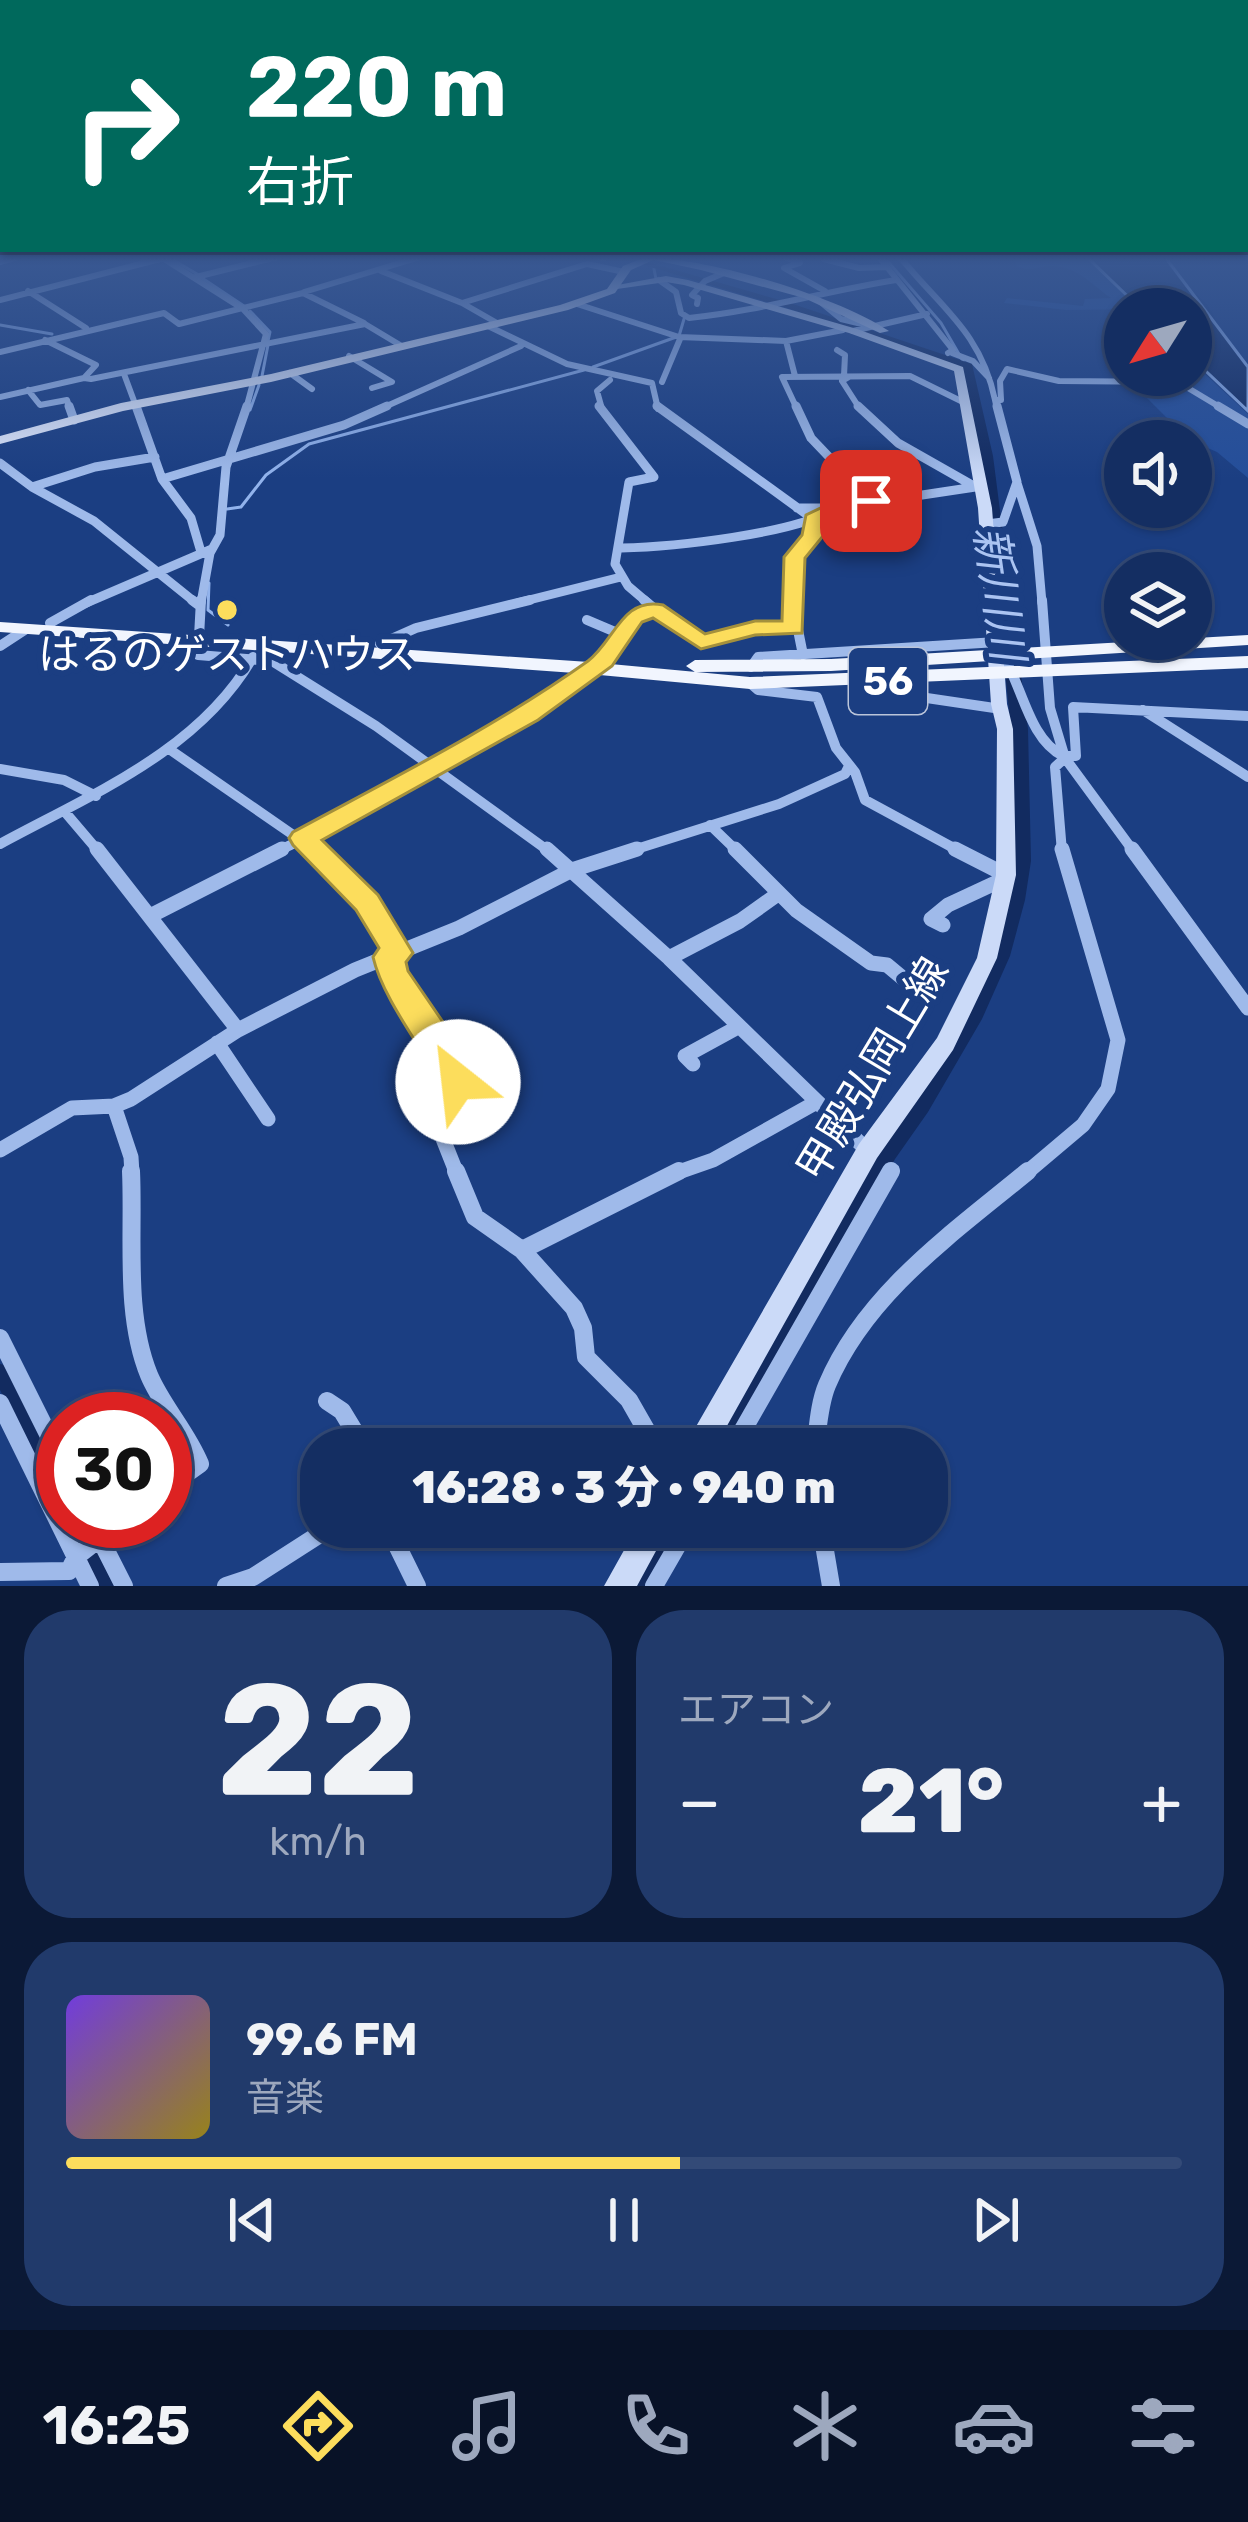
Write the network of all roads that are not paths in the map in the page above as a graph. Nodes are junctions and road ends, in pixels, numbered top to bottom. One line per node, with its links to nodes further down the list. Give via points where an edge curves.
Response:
1 (78, 331): 13 (street)
2 (264, 331): 15 (street)
3 (331, 331): 15 (street)
4 (377, 331): 16 (street)
5 (462, 331): 16 (main road)
6 (502, 331): 17 (street)
7 (651, 331): 12 (street)
8 (835, 331): 14 (street)
9 (867, 331): 20 (main road)
10 (935, 331): 20 (street)
11 (971, 331): 29 (street)
12 (677, 338): 14 (street); 32 (street)
13 (45, 340): 19 (street); 27 (street, via 96,365)
14 (786, 341): 24 (street)
15 (264, 345): 22 (street); 31 (street)
16 (400, 345): 21 (main road)
17 (521, 346): 30 (street); 44 (street, via 344,425)
18 (837, 350): 25 (street)
19 (0, 352)
20 (946, 355): 29 (street, via 973,361); 39 (main road, 甲殿弘岡上線, via 959,369)
21 (349, 356): 23 (main road); 33 (street, via 392,382)
22 (124, 374): 27 (street); 38 (street)
23 (290, 374): 31 (main road); 34 (street)
24 (795, 376): 25 (street); 26 (street)
25 (846, 376): 39 (street, via 910,376); 48 (street, via 848,394 871,418 932,468)
26 (782, 377): 28 (street); 50 (street, via 812,438)
27 (84, 378): 35 (street)
28 (768, 379)
29 (990, 379): 37 (street)
30 (610, 380): 51 (street, via 652,383 665,416); 55 (street, via 597,403 654,477 628,482)
31 (256, 381): 38 (main road); 44 (street)
32 (662, 382)
33 (372, 388)
34 (312, 389)
35 (28, 391): 36 (street); 40 (street, via 40,405 67,400)
36 (0, 397)
37 (994, 400): 41 (street, via 1001,400 1007,369 1059,381 1178,382); 47 (street)
38 (137, 404): 40 (main road); 43 (street)
39 (968, 404): 48 (main road, 甲殿弘岡上線)
40 (74, 420): 42 (main road)
41 (1248, 424)
42 (0, 440)
43 (155, 457): 46 (street); 49 (street)
44 (229, 461): 46 (street); 56 (street, via 220,535)
45 (0, 463): 49 (street)
46 (162, 479): 56 (street)
47 (1017, 483): 54 (street); 78 (street, via 1038,552)
48 (978, 485): 50 (street); 54 (main road, 甲殿弘岡上線)
49 (32, 487): 57 (street)
50 (871, 501): 52 (street)
51 (796, 508): 52 (street); 53 (street)
52 (836, 508): 53 (street)
53 (813, 519): 55 (street, via 674,548); 65 (street, via 792,571)
54 (995, 523): 72 (main road, 甲殿弘岡上線)
55 (621, 548): 58 (street)
56 (207, 550): 57 (street); 60 (street)
57 (157, 569): 59 (street); 60 (street)
58 (621, 577): 61 (street); 70 (street, via 465,613)
59 (94, 598): 62 (street); 62 (street)
60 (200, 606): 68 (street)
61 (655, 609): 65 (street, via 701,642); 67 (street)
62 (59, 619): 64 (highway, 56); 68 (highway, 56)
63 (587, 620): 67 (street)
64 (0, 623): 66 (highway, 56)
65 (794, 628): 74 (street)
66 (23, 634): 68 (highway, 56); 71 (street)
67 (620, 634): 77 (street, via 619,646)
68 (199, 637): 70 (highway, 56); 73 (street, via 204,658); 77 (highway, 56)
69 (1248, 640): 78 (highway, 56)
70 (380, 644): 77 (highway, 56)
71 (0, 647)
72 (1004, 648): 74 (street); 75 (highway, 56); 78 (highway, 56); 81 (main road, 甲殿弘岡上線); 85 (street, via 1040,733)
73 (253, 656): 84 (street, via 231,694); 86 (street)
74 (803, 656): 79 (street, via 758,657)
75 (897, 661): 79 (highway, 56); 80 (street)
76 (1248, 662): 78 (highway, 56)
77 (597, 664): 79 (highway, 56); 86 (street, via 529,715)
78 (1042, 664): 80 (highway, 56); 85 (street)
79 (750, 675): 80 (highway, 56); 87 (street, via 758,690 817,697)
80 (907, 680): 81 (street, via 920,697)
81 (1001, 709): 96 (main road, 甲殿弘岡上線)
82 (1142, 709): 83 (street); 85 (street, via 1073,707 1076,756); 89 (street)
83 (1248, 716)
84 (169, 749): 90 (street); 93 (street)
85 (1065, 758): 103 (street); 123 (street, via 1055,767 1054,793 1062,851 1118,1040 1108,1090 1082,1124 917,1264 855,1329 825,1390)
86 (431, 766): 93 (street); 95 (street)
87 (848, 768): 92 (street, via 779,804); 96 (street, via 875,809)
88 (0, 769): 90 (street, via 64,780)
89 (1248, 777)
90 (96, 796): 91 (street)
91 (65, 812): 94 (street); 98 (street)
92 (710, 825): 95 (street); 97 (street)
93 (301, 839): 98 (street); 100 (street, via 352,883)
94 (0, 844)
95 (572, 870): 100 (street); 101 (street)
96 (1006, 877): 99 (street, via 947,905 931,919); 112 (main road, 甲殿弘岡上線, via 970,998)
97 (778, 894): 101 (street); 102 (street)
98 (152, 915): 105 (street)
99 (943, 925)
100 (393, 955): 105 (street); 113 (street, via 398,984 459,1078 428,1101 446,1153 482,1226)
101 (668, 958): 104 (street)
102 (911, 985)
103 (1248, 1008)
104 (738, 1027): 107 (street, via 685,1056); 108 (street)
105 (238, 1030): 106 (street)
106 (217, 1043): 109 (street); 110 (street)
107 (693, 1064)
108 (815, 1103): 112 (street); 113 (street)
109 (114, 1106): 111 (street, via 72,1108); 115 (street, via 131,1156 137,1339)
110 (268, 1118)
111 (0, 1150)
112 (877, 1161): 121 (main road, 甲殿弘岡上線); 122 (street)
113 (522, 1250): 120 (street, via 574,1308 586,1357)
114 (0, 1339): 118 (street)
115 (159, 1392)
116 (327, 1401): 119 (street)
117 (0, 1403): 131 (street)
118 (36, 1410)
119 (352, 1428)
120 (645, 1428)
121 (711, 1428)
122 (743, 1428)
123 (819, 1428)
124 (192, 1444): 125 (street, via 200,1464)
125 (192, 1470)
126 (300, 1547): 135 (street)
127 (398, 1548): 136 (street)
128 (642, 1548): 137 (main road)
129 (676, 1548): 138 (street)
130 (824, 1548): 139 (street)
131 (82, 1552): 132 (street); 133 (street); 134 (street)
132 (0, 1572)
133 (89, 1586)
134 (124, 1586)
135 (226, 1586)
136 (417, 1586)
137 (620, 1586)
138 (655, 1586)
139 (831, 1586)

